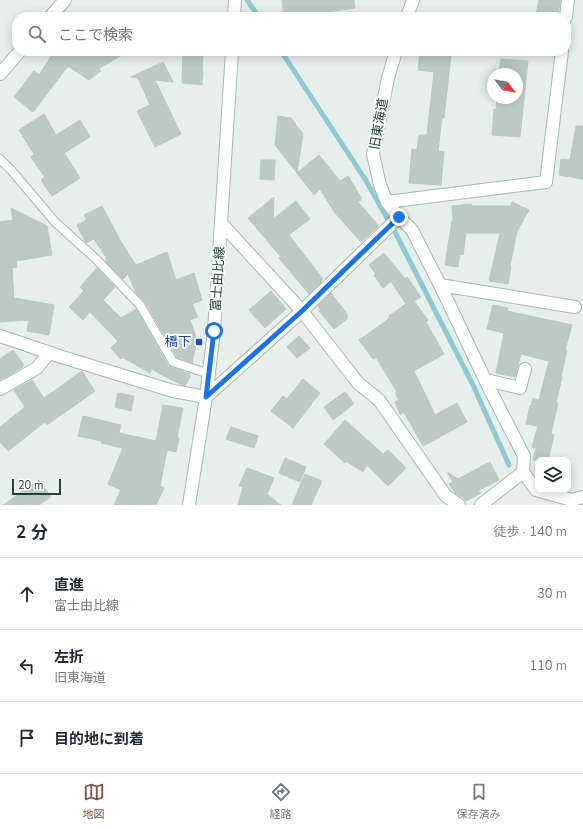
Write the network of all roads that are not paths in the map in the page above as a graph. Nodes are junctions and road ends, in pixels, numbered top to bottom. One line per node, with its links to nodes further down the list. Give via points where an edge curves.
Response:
1 (65, 0): 5 (street)
2 (235, 0): 6 (street)
3 (413, 0): 7 (street)
4 (568, 0): 8 (street)
5 (54, 12)
6 (234, 12)
7 (409, 12)
8 (567, 12)
9 (16, 56): 13 (street)
10 (232, 56): 17 (street, 富士由比線)
11 (395, 56): 15 (street, 旧東海道, via 373,154)
12 (561, 56): 15 (street, via 546,182)
13 (0, 74)
14 (0, 159): 24 (lane, via 55,222 96,259 140,305 173,362)
15 (387, 202): 16 (street, 旧東海道)
16 (399, 217): 18 (street, 旧東海道, via 412,230); 20 (street)
17 (222, 223): 20 (street); 24 (street, 富士由比線)
18 (440, 285): 19 (street); 25 (street, 旧東海道)
19 (575, 307)
20 (302, 311): 27 (street); 31 (street, via 358,383 379,400 446,496)
21 (0, 336): 22 (street)
22 (49, 353): 26 (street, via 37,368); 27 (street, via 173,391)
23 (526, 370): 25 (street, via 520,388)
24 (209, 374): 27 (street, 富士由比線)
25 (486, 380): 28 (street, 旧東海道, via 524,456)
26 (0, 389)
27 (206, 397): 30 (street, 富士由比線)
28 (523, 472): 29 (street, via 536,490 572,500); 32 (street)
29 (583, 497)
30 (189, 505)
31 (459, 505)
32 (481, 505)

